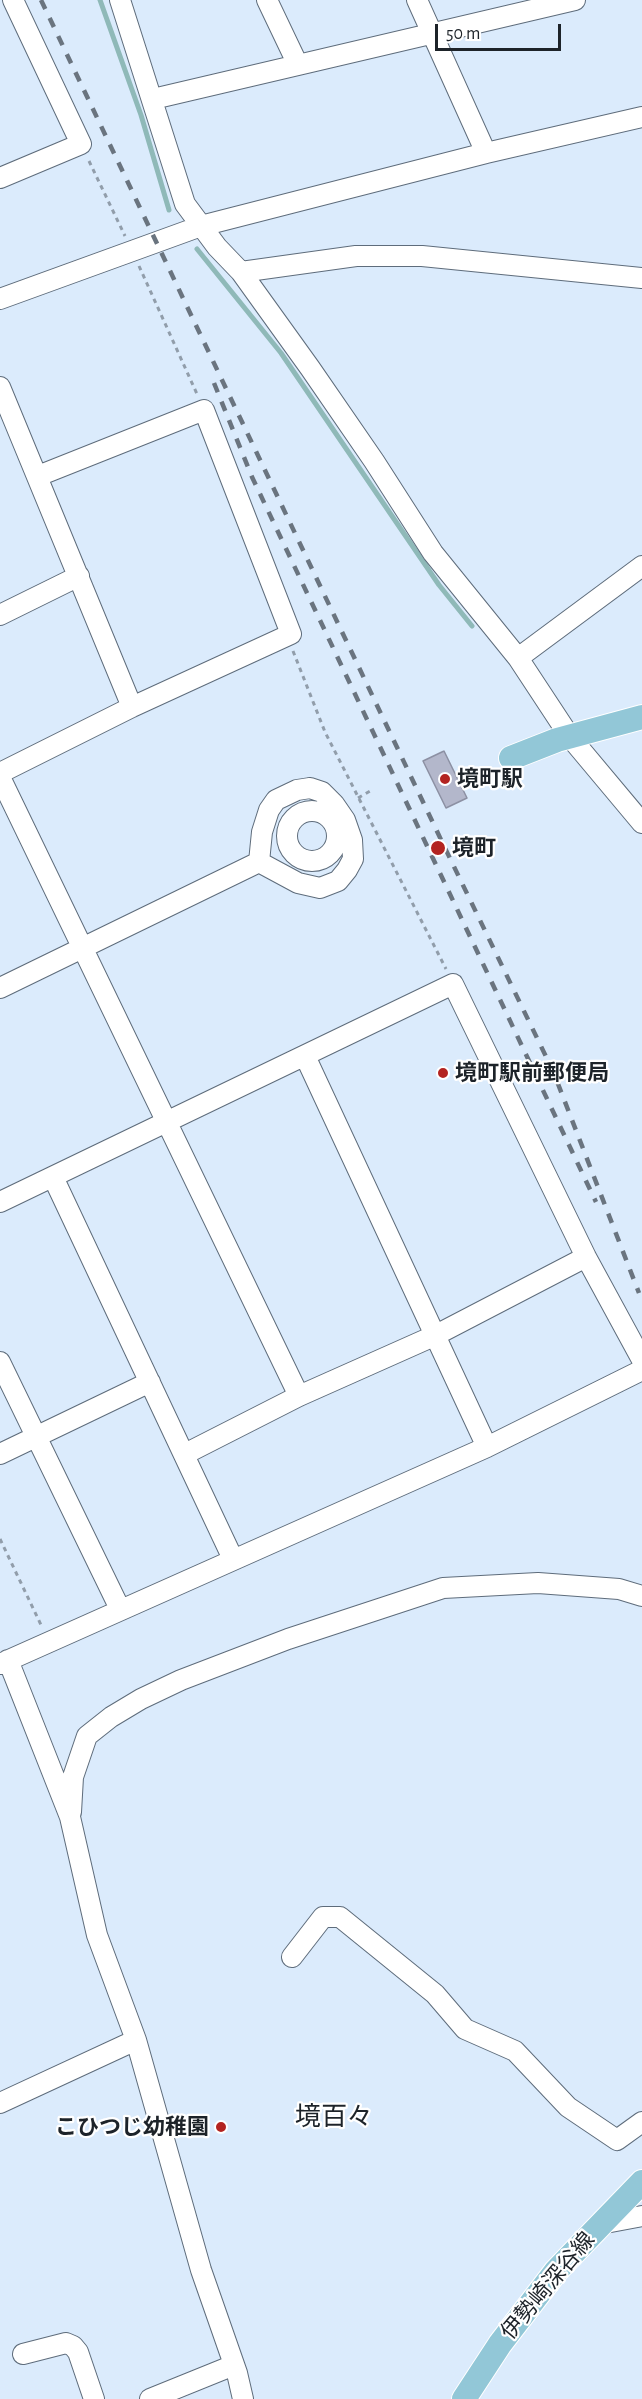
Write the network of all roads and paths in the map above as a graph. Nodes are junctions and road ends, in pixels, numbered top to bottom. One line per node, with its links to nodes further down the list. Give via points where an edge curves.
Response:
1 (13, 0): 10 (street)
2 (120, 0): 8 (street)
3 (267, 0): 7 (street)
4 (417, 0): 6 (street)
5 (562, 1): 6 (street)
6 (432, 34): 7 (street); 11 (street)
7 (298, 65): 8 (street)
8 (153, 99): 13 (street, via 185,204)
9 (642, 117): 11 (street)
10 (81, 144): 12 (street); 14 (path)
11 (486, 153): 13 (street)
12 (0, 178)
13 (201, 226): 14 (street); 15 (street)
14 (132, 251): 17 (street); 19 (path)
15 (241, 272): 16 (street, via 356,256 422,256); 25 (street, via 368,451 433,553)
16 (642, 278)
17 (0, 299)
18 (0, 387): 20 (street)
19 (204, 410): 20 (street); 24 (street, via 291,634)
20 (38, 476): 22 (street)
21 (642, 566): 25 (street)
22 (79, 576): 23 (street); 26 (street)
23 (0, 615)
24 (287, 637): 26 (street); 32 (path, via 325,732)
25 (519, 658): 28 (street)
26 (132, 707): 30 (street)
27 (642, 717): 28 (main road)
28 (558, 740): 29 (main road); 34 (street)
29 (511, 758)
30 (0, 775): 40 (street)
31 (372, 790): 32 (path)
32 (358, 798): 41 (path)
33 (339, 822): 35 (street, via 334,804 322,792 310,788 276,801); 36 (street, via 322,813 303,812 294,817); 37 (street, via 335,847 329,855 311,861); 39 (street, via 352,840 352,859 338,881 320,888)
34 (642, 823)
35 (262, 832): 36 (street); 38 (street)
36 (286, 835): 37 (street)
37 (297, 856): 39 (street)
38 (259, 862): 39 (street); 40 (street)
39 (285, 877)
40 (83, 948): 42 (street); 44 (street)
41 (453, 984): 43 (street); 47 (street)
42 (0, 988)
43 (305, 1056): 44 (street); 48 (street)
44 (167, 1120): 45 (street); 53 (street)
45 (53, 1177): 46 (street); 52 (street)
46 (0, 1202)
47 (586, 1257): 48 (street); 49 (street)
48 (436, 1335): 53 (street); 55 (street)
49 (642, 1360)
50 (0, 1362): 54 (street)
51 (642, 1370): 55 (street)
52 (150, 1382): 54 (street); 57 (street)
53 (299, 1396): 57 (street)
54 (36, 1437): 56 (street); 61 (street)
55 (487, 1447): 59 (street)
56 (0, 1454)
57 (185, 1454): 59 (street)
58 (0, 1539): 62 (path)
59 (234, 1559): 61 (street)
60 (642, 1596): 64 (street, via 619,1589 538,1583 443,1588 331,1623 192,1676 141,1699 87,1736 74,1777)
61 (120, 1609): 62 (street)
62 (49, 1641): 63 (street)
63 (4, 1662): 64 (street)
64 (70, 1817): 66 (street, via 97,1935)
65 (292, 1957): 68 (street, via 322,1917 340,1917 435,1994 465,2029 515,2051 568,2107 617,2140)
66 (136, 2040): 67 (street); 73 (street, via 201,2270)
67 (0, 2103)
68 (642, 2122)
69 (642, 2181): 71 (main road, 伊勢崎深谷線)
70 (642, 2216): 71 (street)
71 (600, 2224): 77 (main road, 伊勢崎深谷線, via 531,2301)
72 (23, 2354): 74 (street, via 66,2343 74,2346)
73 (234, 2365): 75 (street); 76 (street)
74 (94, 2399)
75 (150, 2399)
76 (243, 2399)
77 (464, 2399)

